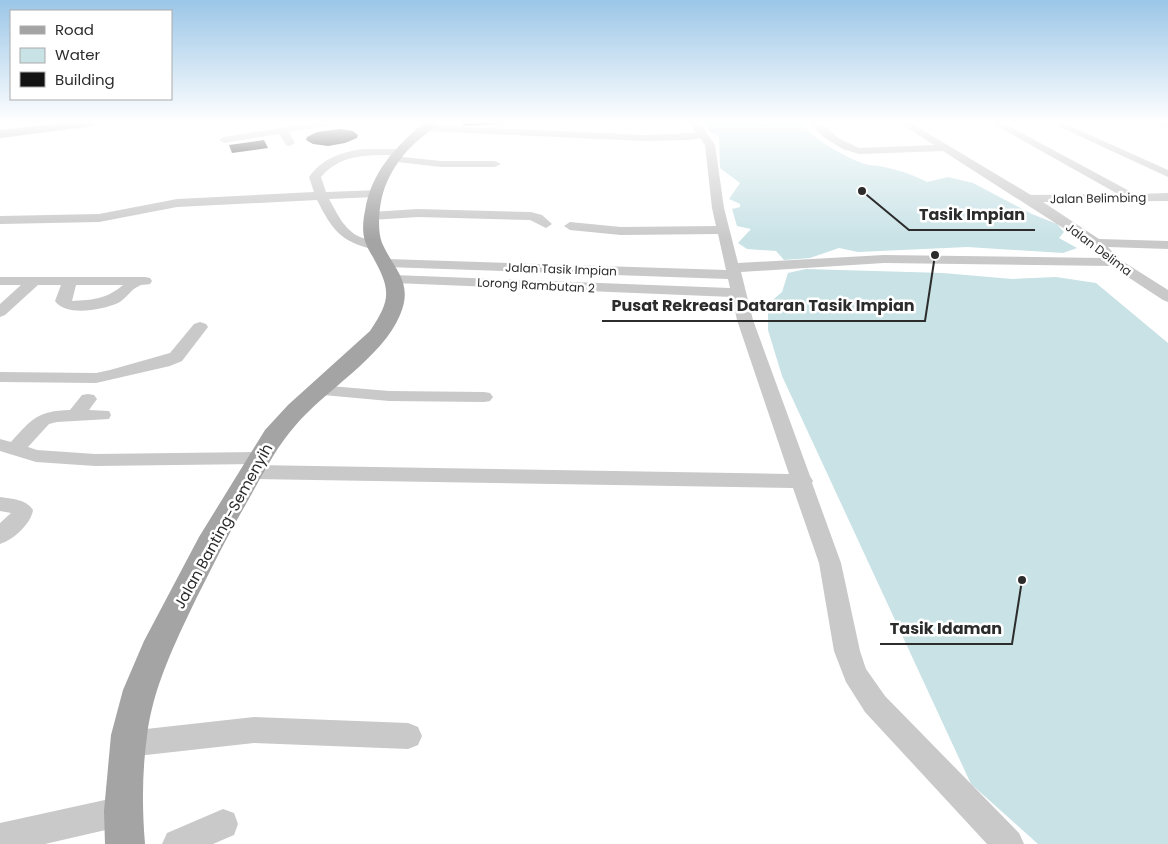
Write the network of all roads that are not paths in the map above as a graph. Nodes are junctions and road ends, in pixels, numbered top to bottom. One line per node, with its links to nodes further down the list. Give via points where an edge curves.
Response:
1 (330, 161): 10 (street, via 316,177)
2 (393, 161): 14 (main road)
3 (428, 161): 8 (street)
4 (712, 161): 18 (street)
5 (966, 161): 13 (street, Jalan Delima)
6 (1067, 161): 11 (street)
7 (1140, 161): 9 (street)
8 (494, 164)
9 (1168, 174)
10 (321, 196): 14 (street); 15 (street, via 177,203 99,218); 21 (street, via 344,233)
11 (1132, 197): 12 (street, Jalan Belimbing); 13 (street, Jalan Belimbing)
12 (1168, 197)
13 (1028, 198): 19 (street, Jalan Delima)
14 (373, 205): 16 (street, via 418,213 531,216); 21 (main road, Jalan Banting-Semenyih)
15 (0, 220)
16 (546, 224)
17 (570, 226): 18 (street, via 621,231)
18 (724, 230): 23 (street)
19 (1096, 243): 20 (street); 22 (street, Jalan Delima)
20 (1168, 245)
21 (385, 262): 23 (street, Lorong Rambutan 2); 31 (main road, Jalan Banting-Semenyih, via 397,296 390,316 378,335)
22 (1114, 262): 23 (street, Lorong Rambutan 2, via 884,259); 27 (street, Jalan Delima)
23 (736, 279): 38 (street, via 745,320)
24 (34, 281): 25 (street); 26 (street); 28 (street)
25 (70, 281): 25 (street, via 62,301 65,305 105,303 140,281)
26 (2, 283)
27 (1168, 297)
28 (0, 312)
29 (200, 327): 30 (street, via 176,357 113,375 96,378)
30 (0, 377)
31 (318, 390): 32 (street, via 389,396); 37 (main road, Jalan Banting-Semenyih, via 274,434)
32 (484, 397)
33 (88, 399): 34 (street)
34 (76, 415): 35 (street); 36 (street, via 42,420)
35 (102, 415)
36 (8, 447): 37 (street, via 36,456)
37 (255, 465): 38 (street); 42 (main road, Jalan Banting-Semenyih, via 213,537 155,650 140,690)
38 (803, 481): 48 (street, via 830,563 847,651 855,674 876,704)
39 (0, 504): 40 (street, via 22,510 22,516)
40 (0, 536)
41 (408, 736): 42 (street, via 254,730)
42 (128, 744): 43 (main road, Jalan Banting-Semenyih)
43 (123, 811): 45 (street); 46 (main road, Jalan Banting-Semenyih)
44 (223, 824): 47 (street)
45 (0, 839)
46 (125, 844)
47 (178, 844)
48 (1008, 844)

